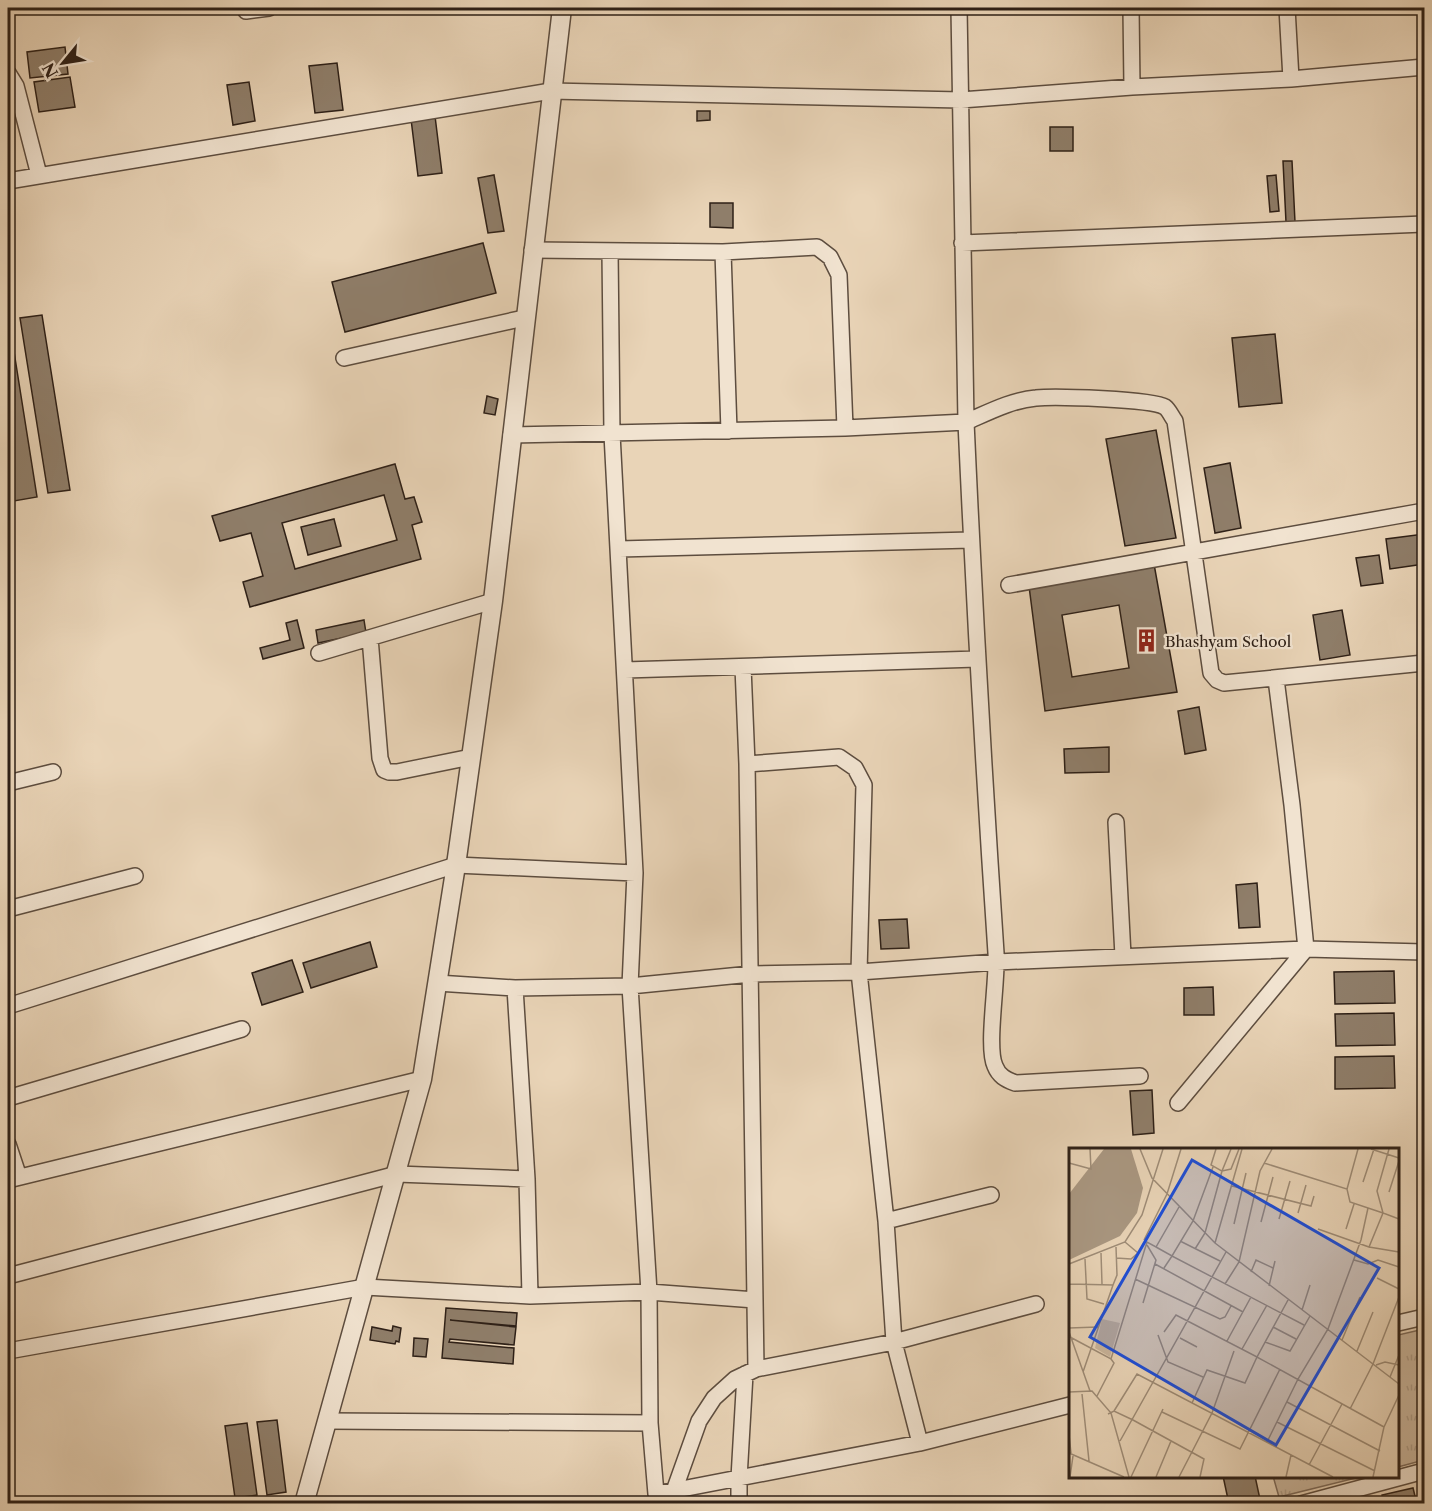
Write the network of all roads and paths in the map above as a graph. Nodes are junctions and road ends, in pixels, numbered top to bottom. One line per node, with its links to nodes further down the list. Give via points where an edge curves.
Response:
1 (269, 8): 6 (street)
2 (562, 8): 11 (street)
3 (959, 8): 12 (street)
4 (1131, 8): 10 (street)
5 (1287, 8): 9 (street)
6 (246, 11)
7 (1425, 67): 9 (street)
8 (8, 73): 13 (street, via 16,87)
9 (1291, 79): 10 (street)
10 (1132, 87): 12 (street)
11 (551, 91): 12 (street); 13 (street); 17 (street)
12 (961, 100): 16 (street)
13 (39, 175): 14 (street)
14 (8, 181)
15 (1425, 224): 16 (street)
16 (962, 243): 22 (street)
17 (532, 250): 18 (street); 20 (street)
18 (610, 251): 19 (street); 25 (street)
19 (723, 252): 23 (street, via 818,248 830,256 839,275); 24 (street)
20 (524, 318): 21 (street); 26 (street)
21 (344, 358)
22 (966, 422): 23 (street); 28 (street); 30 (street, via 1013,402 1037,398 1138,401 1167,408 1175,421)
23 (845, 428): 24 (street)
24 (729, 431): 25 (street)
25 (612, 434): 26 (street); 29 (street)
26 (511, 435): 32 (street)
27 (1425, 512): 30 (street)
28 (971, 540): 29 (street); 35 (street)
29 (619, 549): 38 (street)
30 (1195, 553): 31 (street); 39 (street, via 1211,673 1224,683)
31 (1008, 585)
32 (493, 601): 33 (street); 40 (street)
33 (370, 638): 34 (street); 40 (street, via 384,770 397,772)
34 (319, 653)
35 (976, 659): 37 (street); 52 (street)
36 (1425, 663): 39 (street)
37 (743, 668): 38 (street); 41 (street)
38 (625, 670): 46 (street)
39 (1276, 679): 49 (street)
40 (471, 757): 45 (street)
41 (747, 764): 53 (street, via 839,757 855,768 864,785); 54 (street)
42 (53, 772): 43 (street)
43 (8, 783)
44 (1116, 822): 51 (street)
45 (456, 866): 46 (street); 55 (street); 58 (street)
46 (635, 873): 56 (street)
47 (135, 876): 48 (street)
48 (8, 909)
49 (1306, 949): 50 (street); 51 (street); 63 (street)
50 (1425, 952)
51 (1123, 956): 52 (street)
52 (997, 962): 53 (street); 60 (street, via 992,1042 994,1064 1002,1077 1015,1083)
53 (859, 972): 54 (street); 69 (street)
54 (751, 974): 56 (street); 74 (street)
55 (436, 983): 57 (street); 61 (street)
56 (630, 986): 57 (street); 72 (street)
57 (515, 988): 67 (street)
58 (8, 1006)
59 (242, 1029): 62 (street)
60 (1140, 1076)
61 (422, 1079): 65 (street); 66 (street)
62 (8, 1098)
63 (1178, 1103)
64 (8, 1144): 66 (street)
65 (397, 1174): 67 (street); 70 (street); 71 (street)
66 (13, 1179)
67 (526, 1179): 73 (street)
68 (991, 1195): 69 (street)
69 (886, 1221): 78 (street)
70 (8, 1276)
71 (365, 1287): 73 (street); 79 (street); 82 (street)
72 (649, 1292): 73 (street); 74 (street); 83 (street)
73 (530, 1296)
74 (755, 1300): 80 (street)
75 (1036, 1304): 78 (street)
76 (1425, 1317): 77 (street)
77 (1399, 1323)
78 (894, 1342): 80 (street); 84 (street)
79 (8, 1351)
80 (751, 1372): 86 (street); 87 (street, via 735,1379 714,1398 699,1421)
81 (1069, 1406): 84 (street)
82 (327, 1421): 83 (street); 90 (street)
83 (650, 1423): 89 (street)
84 (920, 1443): 86 (street)
85 (1425, 1471): 88 (street)
86 (739, 1478): 87 (street); 91 (street)
87 (674, 1491): 89 (street)
88 (1346, 1498): 92 (street)
89 (656, 1499)
90 (304, 1503)
91 (739, 1503)
92 (1301, 1503)

